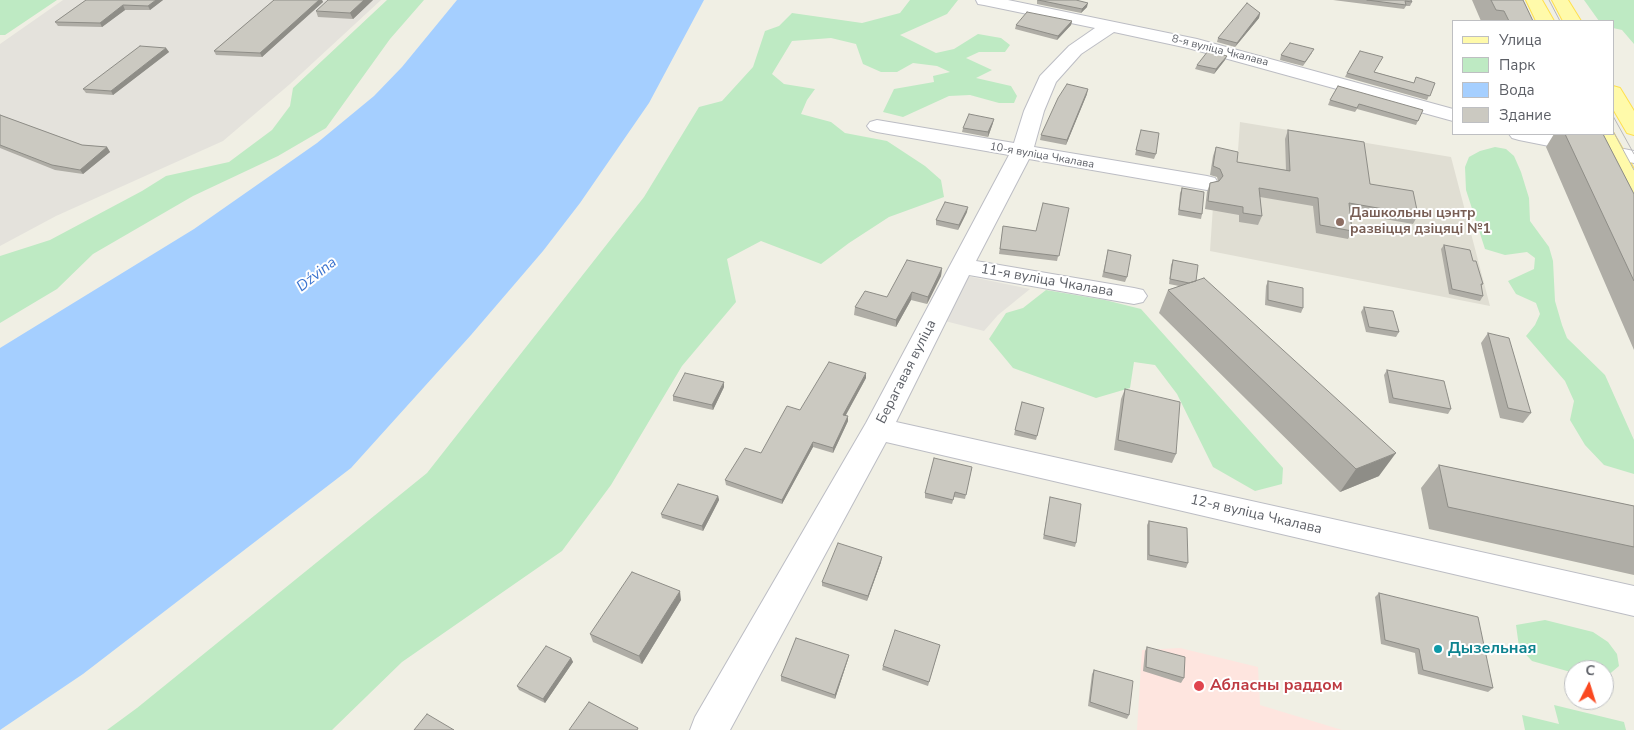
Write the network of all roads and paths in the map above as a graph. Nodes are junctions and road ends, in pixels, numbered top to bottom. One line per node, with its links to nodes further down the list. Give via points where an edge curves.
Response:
1 (984, 0): 6 (street, 8-я вуліца Чкалава)
2 (1534, 0): 4 (main road)
3 (1560, 0): 5 (main road)
4 (1544, 20)
5 (1571, 20)
6 (1111, 26): 8 (street, 8-я вуліца Чкалава, via 1249,58); 13 (street, Берагавая вуліца, via 1074,50 1047,80)
7 (1614, 94): 10 (main road)
8 (1452, 115)
9 (877, 126): 13 (street, 10-я вуліца Чкалава)
10 (1634, 128)
11 (1524, 135): 14 (street)
12 (1605, 135): 14 (main road)
13 (1021, 153): 15 (street, 10-я вуліца Чкалава); 17 (street, Берагавая вуліца)
14 (1625, 156): 16 (main road)
15 (1207, 183)
16 (1634, 189)
17 (961, 266): 18 (street, 11-я вуліца Чкалава); 19 (street, Берагавая вуліца)
18 (1134, 296)
19 (878, 429): 20 (street, 12-я вуліца Чкалава); 21 (street, Берагавая вуліца)
20 (1634, 601)
21 (709, 730)

